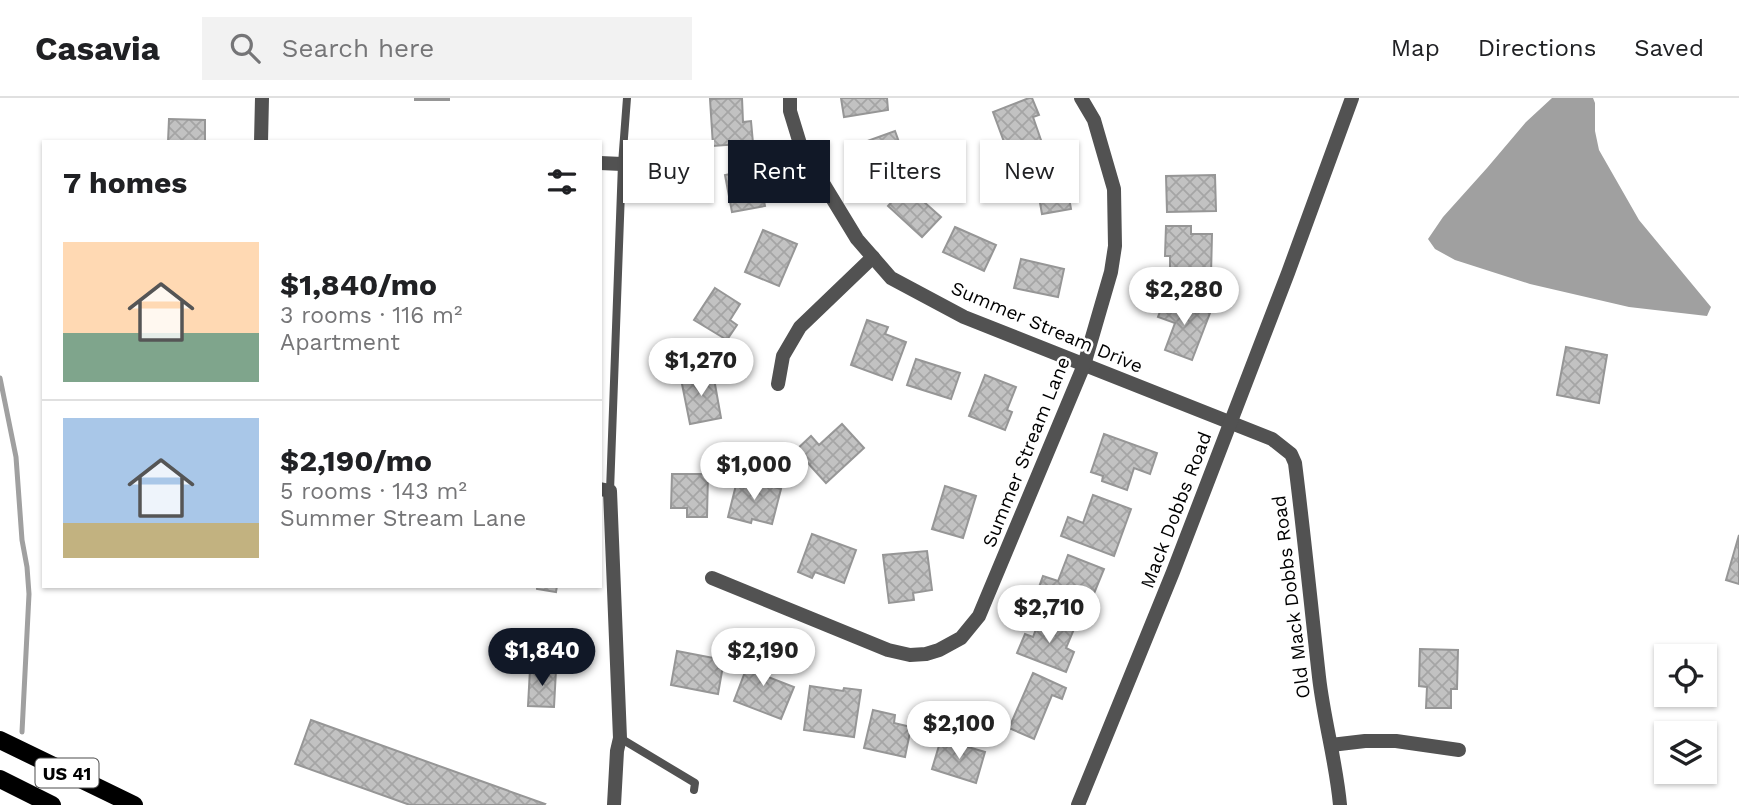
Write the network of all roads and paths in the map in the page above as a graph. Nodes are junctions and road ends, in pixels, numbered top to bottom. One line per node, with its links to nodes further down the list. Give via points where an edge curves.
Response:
1 (262, 98): 6 (street)
2 (627, 98): 8 (lane)
3 (790, 98): 9 (street, Summer Stream Drive, via 801,147 857,239)
4 (1082, 98): 10 (street, Summer Stream Lane, via 1094,120 1114,189 1115,222 1111,272)
5 (1352, 98): 12 (street, Mack Dobbs Road)
6 (261, 140)
7 (602, 163): 8 (street)
8 (622, 164): 13 (lane)
9 (873, 257): 10 (street, Summer Stream Drive, via 891,278 964,317); 11 (street, via 800,327 783,356)
10 (1084, 365): 12 (street, Summer Stream Drive); 14 (street, Summer Stream Lane, via 979,616 961,638 926,654 888,650)
11 (778, 384)
12 (1230, 423): 17 (street, Old Mack Dobbs Road, via 1272,439 1295,463); 24 (street, Mack Dobbs Road)
13 (605, 490): 15 (street)
14 (712, 578)
15 (620, 738): 20 (lane, via 695,783); 23 (street)
16 (0, 740): 22 (main road, US 41)
17 (1331, 745): 18 (street, via 1396,741); 25 (street, Old Mack Dobbs Road)
18 (1460, 751)
19 (0, 779): 21 (main road, US 41)
20 (694, 790)
21 (51, 805)
22 (134, 805)
23 (614, 805)
24 (1078, 805)
25 (1340, 805)

